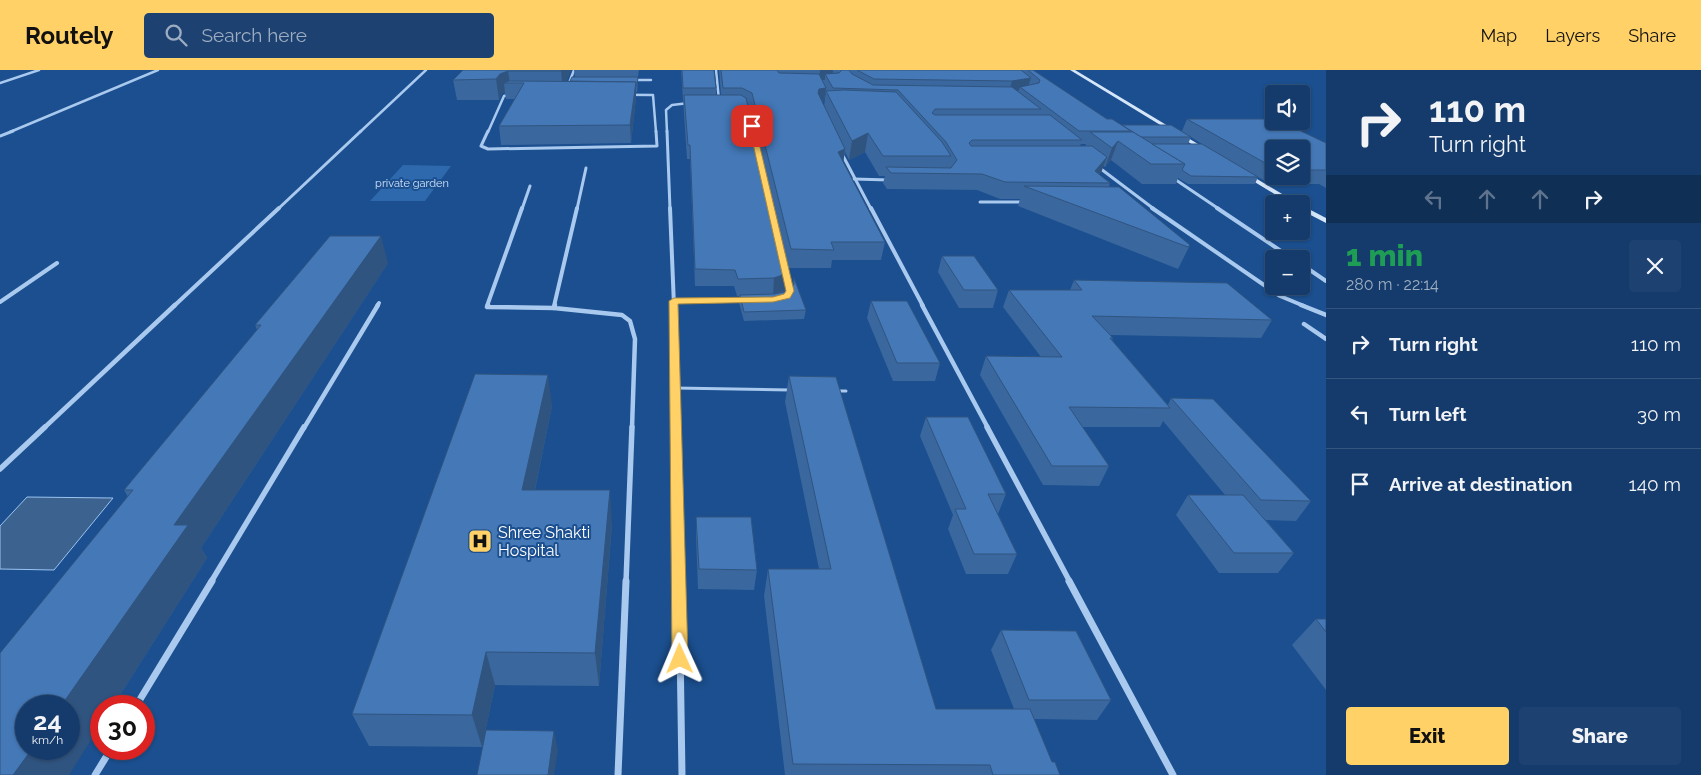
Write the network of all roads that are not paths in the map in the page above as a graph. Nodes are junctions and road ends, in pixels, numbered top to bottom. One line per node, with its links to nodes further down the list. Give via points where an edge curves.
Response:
1 (39, 70): 11 (street)
2 (158, 70): 15 (street)
3 (426, 70): 52 (street)
4 (574, 70): 7 (street)
5 (716, 70): 14 (street, via 719,103)
6 (1072, 70): 18 (street)
7 (570, 80): 8 (street); 12 (street)
8 (579, 80)
9 (633, 80): 10 (street)
10 (651, 80)
11 (0, 83)
12 (565, 94): 12 (street, via 504,96 480,146 657,146 654,96)
13 (695, 103): 41 (street, via 672,105 666,110)
14 (726, 103)
15 (0, 136)
16 (838, 144): 24 (street)
17 (1194, 147): 18 (street)
18 (1201, 148): 19 (street)
19 (1208, 152)
20 (1090, 161): 31 (street)
21 (586, 168): 44 (street)
22 (1237, 169): 27 (street)
23 (1166, 174): 34 (street)
24 (854, 179): 25 (street); 58 (street)
25 (893, 180)
26 (530, 186): 44 (street, via 487,308)
27 (1281, 195)
28 (980, 202): 29 (street)
29 (1028, 202)
30 (1135, 203): 31 (street)
31 (1145, 203): 45 (street, via 1280,296)
32 (1310, 212): 33 (street)
33 (1326, 221)
34 (1280, 250)
35 (57, 263): 42 (street)
36 (1310, 270): 38 (street)
37 (786, 272): 39 (street, via 790,291)
38 (1326, 280)
39 (780, 298)
40 (754, 300): 41 (street)
41 (674, 301): 48 (street)
42 (0, 302)
43 (378, 303): 53 (street)
44 (554, 308): 56 (street, via 622,315 630,321 636,339)
45 (1326, 315)
46 (1304, 324): 47 (street)
47 (1326, 339)
48 (675, 388): 49 (lane); 57 (street)
49 (799, 390)
50 (827, 390): 51 (lane)
51 (846, 391)
52 (0, 469)
53 (143, 695)
54 (104, 760): 55 (street)
55 (95, 775)
56 (618, 775)
57 (682, 775)
58 (1173, 775)

